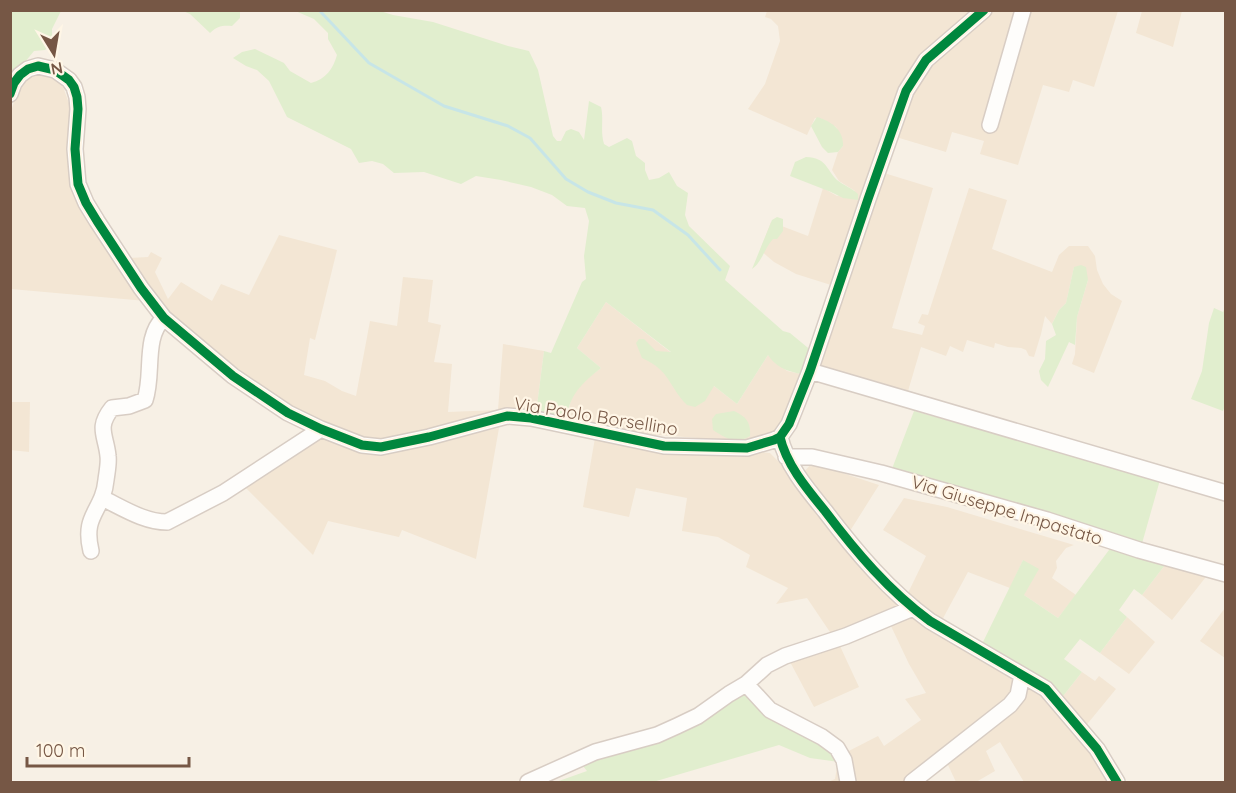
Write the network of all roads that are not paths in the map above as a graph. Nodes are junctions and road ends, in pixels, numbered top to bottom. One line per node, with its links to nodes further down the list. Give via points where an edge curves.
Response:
1 (984, 10): 6 (street, via 926,60 906,91)
2 (1023, 10): 4 (street)
3 (10, 94): 5 (street, Via Paolo Borsellino, via 20,75 38,66 55,70 74,87 78,109 78,184 97,221)
4 (990, 125)
5 (164, 318): 7 (street, Via Paolo Borsellino, via 233,376 288,413); 11 (street, via 153,331 145,400 112,408 104,419 102,432 108,457)
6 (810, 371): 8 (street); 10 (street)
7 (321, 429): 8 (street, Via Paolo Borsellino, via 362,445 381,447 507,416 664,446 747,448); 11 (street, via 223,493 167,522 144,518)
8 (780, 437): 9 (street)
9 (786, 457): 13 (street, Via Giuseppe Impastato, via 812,457 881,473); 14 (street, via 844,536 877,575)
10 (1226, 493)
11 (102, 498): 12 (street, via 90,519)
12 (91, 550)
13 (1226, 574)
14 (913, 608): 15 (street); 16 (street, via 785,656 767,665)
15 (1022, 675): 19 (street, via 1018,695 1010,705); 20 (street, via 1046,689 1069,715 1097,749)
16 (746, 684): 17 (street, via 678,726 595,752); 18 (street, via 770,710 837,748 844,760)
17 (528, 783)
18 (848, 783)
19 (912, 783)
20 (1117, 783)

